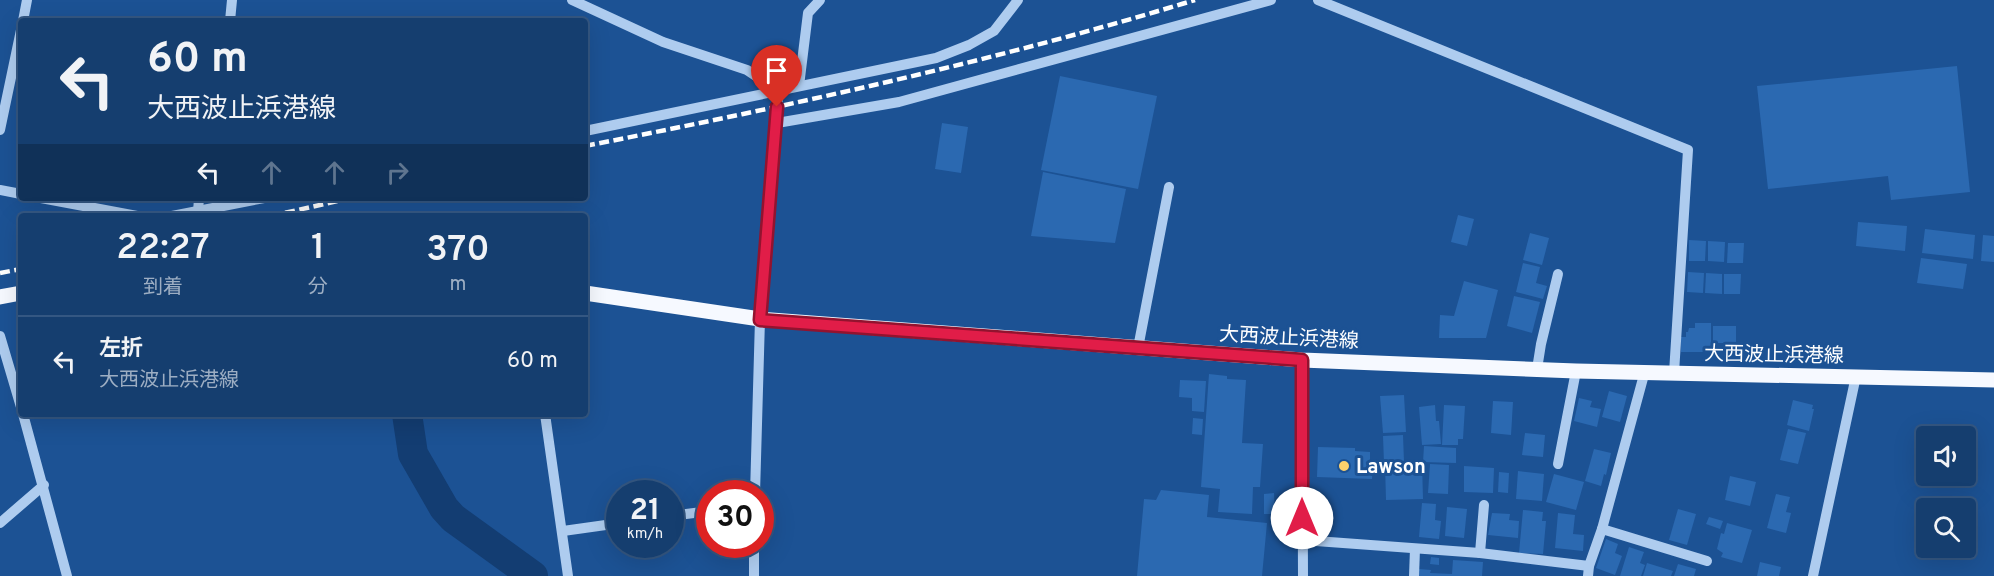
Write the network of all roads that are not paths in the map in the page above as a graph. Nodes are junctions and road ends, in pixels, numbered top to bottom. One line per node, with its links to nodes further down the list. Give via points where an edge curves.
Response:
1 (27, 0): 8 (street)
2 (232, 0): 9 (street)
3 (572, 0): 12 (street, via 663,42 747,70)
4 (820, 0): 11 (street, via 808,13)
5 (1018, 0): 11 (street, via 994,31 958,50)
6 (1271, 0): 13 (street, via 899,102)
7 (1318, 0): 36 (street, via 1688,150)
8 (24, 18)
9 (230, 18)
10 (18, 44): 14 (street)
11 (799, 86): 12 (street)
12 (778, 91): 13 (street); 15 (street)
13 (777, 123): 29 (street)
14 (0, 130)
15 (588, 130)
16 (1169, 187): 31 (street)
17 (0, 190): 18 (street)
18 (18, 193)
19 (57, 201): 23 (street)
20 (199, 201): 22 (street)
21 (250, 201): 22 (street)
22 (198, 212): 24 (street)
23 (121, 213)
24 (192, 213)
25 (1558, 274): 33 (street)
26 (588, 292): 29 (main road, 大西波止浜港線)
27 (18, 294): 28 (main road)
28 (0, 297)
29 (760, 320): 31 (main road, 大西波止浜港線); 43 (street)
30 (0, 336): 39 (street)
31 (1138, 348): 32 (main road, 大西波止浜港線)
32 (1302, 360): 33 (main road, 大西波止浜港線); 50 (street)
33 (1538, 369): 34 (main road, 大西波止浜港線)
34 (1576, 371): 35 (main road, 大西波止浜港線); 42 (street)
35 (1646, 371): 36 (main road, 大西波止浜港線); 48 (street)
36 (1674, 373): 37 (main road, 大西波止浜港線)
37 (1856, 376): 38 (main road, 大西波止浜港線); 61 (street)
38 (1994, 380)
39 (18, 397)
40 (24, 417): 44 (street)
41 (545, 417): 49 (street)
42 (1558, 464)
43 (755, 480)
44 (44, 485): 46 (street); 56 (street)
45 (1484, 505): 52 (street)
46 (0, 523)
47 (606, 525): 49 (street)
48 (1602, 529): 54 (street); 55 (street)
49 (563, 531): 57 (street)
50 (1302, 540): 51 (street); 59 (street)
51 (1415, 549): 52 (street); 60 (street)
52 (1480, 554): 55 (street)
53 (754, 558): 58 (street)
54 (1707, 561)
55 (1588, 571)
56 (67, 576)
57 (568, 576)
58 (754, 576)
59 (1303, 576)
60 (1414, 576)
61 (1813, 576)

